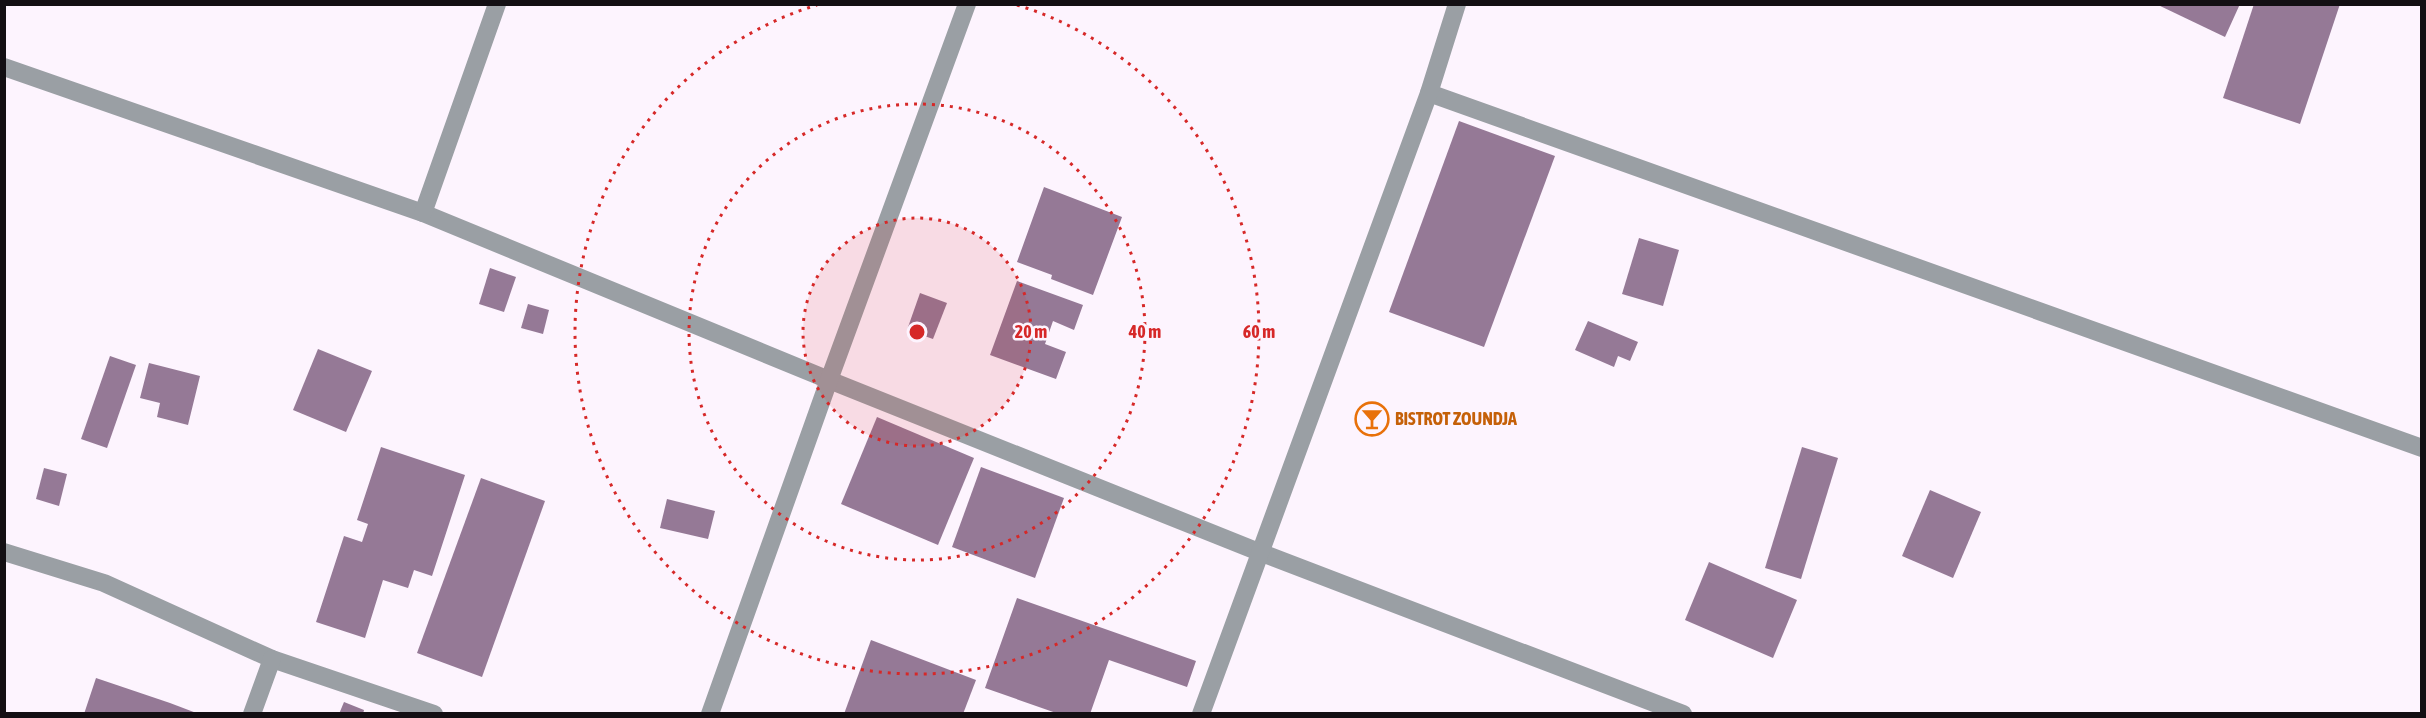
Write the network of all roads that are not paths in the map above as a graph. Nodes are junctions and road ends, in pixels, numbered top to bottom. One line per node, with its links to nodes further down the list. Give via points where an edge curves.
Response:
1 (497, 4): 6 (street)
2 (967, 4): 7 (street)
3 (1457, 4): 5 (street)
4 (4, 67): 6 (street)
5 (1429, 93): 8 (street); 10 (street)
6 (423, 213): 7 (street)
7 (829, 380): 10 (street); 15 (street)
8 (2421, 448)
9 (4, 552): 11 (street, via 104,583)
10 (1259, 552): 12 (street); 16 (street)
11 (272, 659): 13 (street); 14 (street)
12 (1674, 712)
13 (252, 714)
14 (434, 714)
15 (710, 714)
16 (1201, 714)

